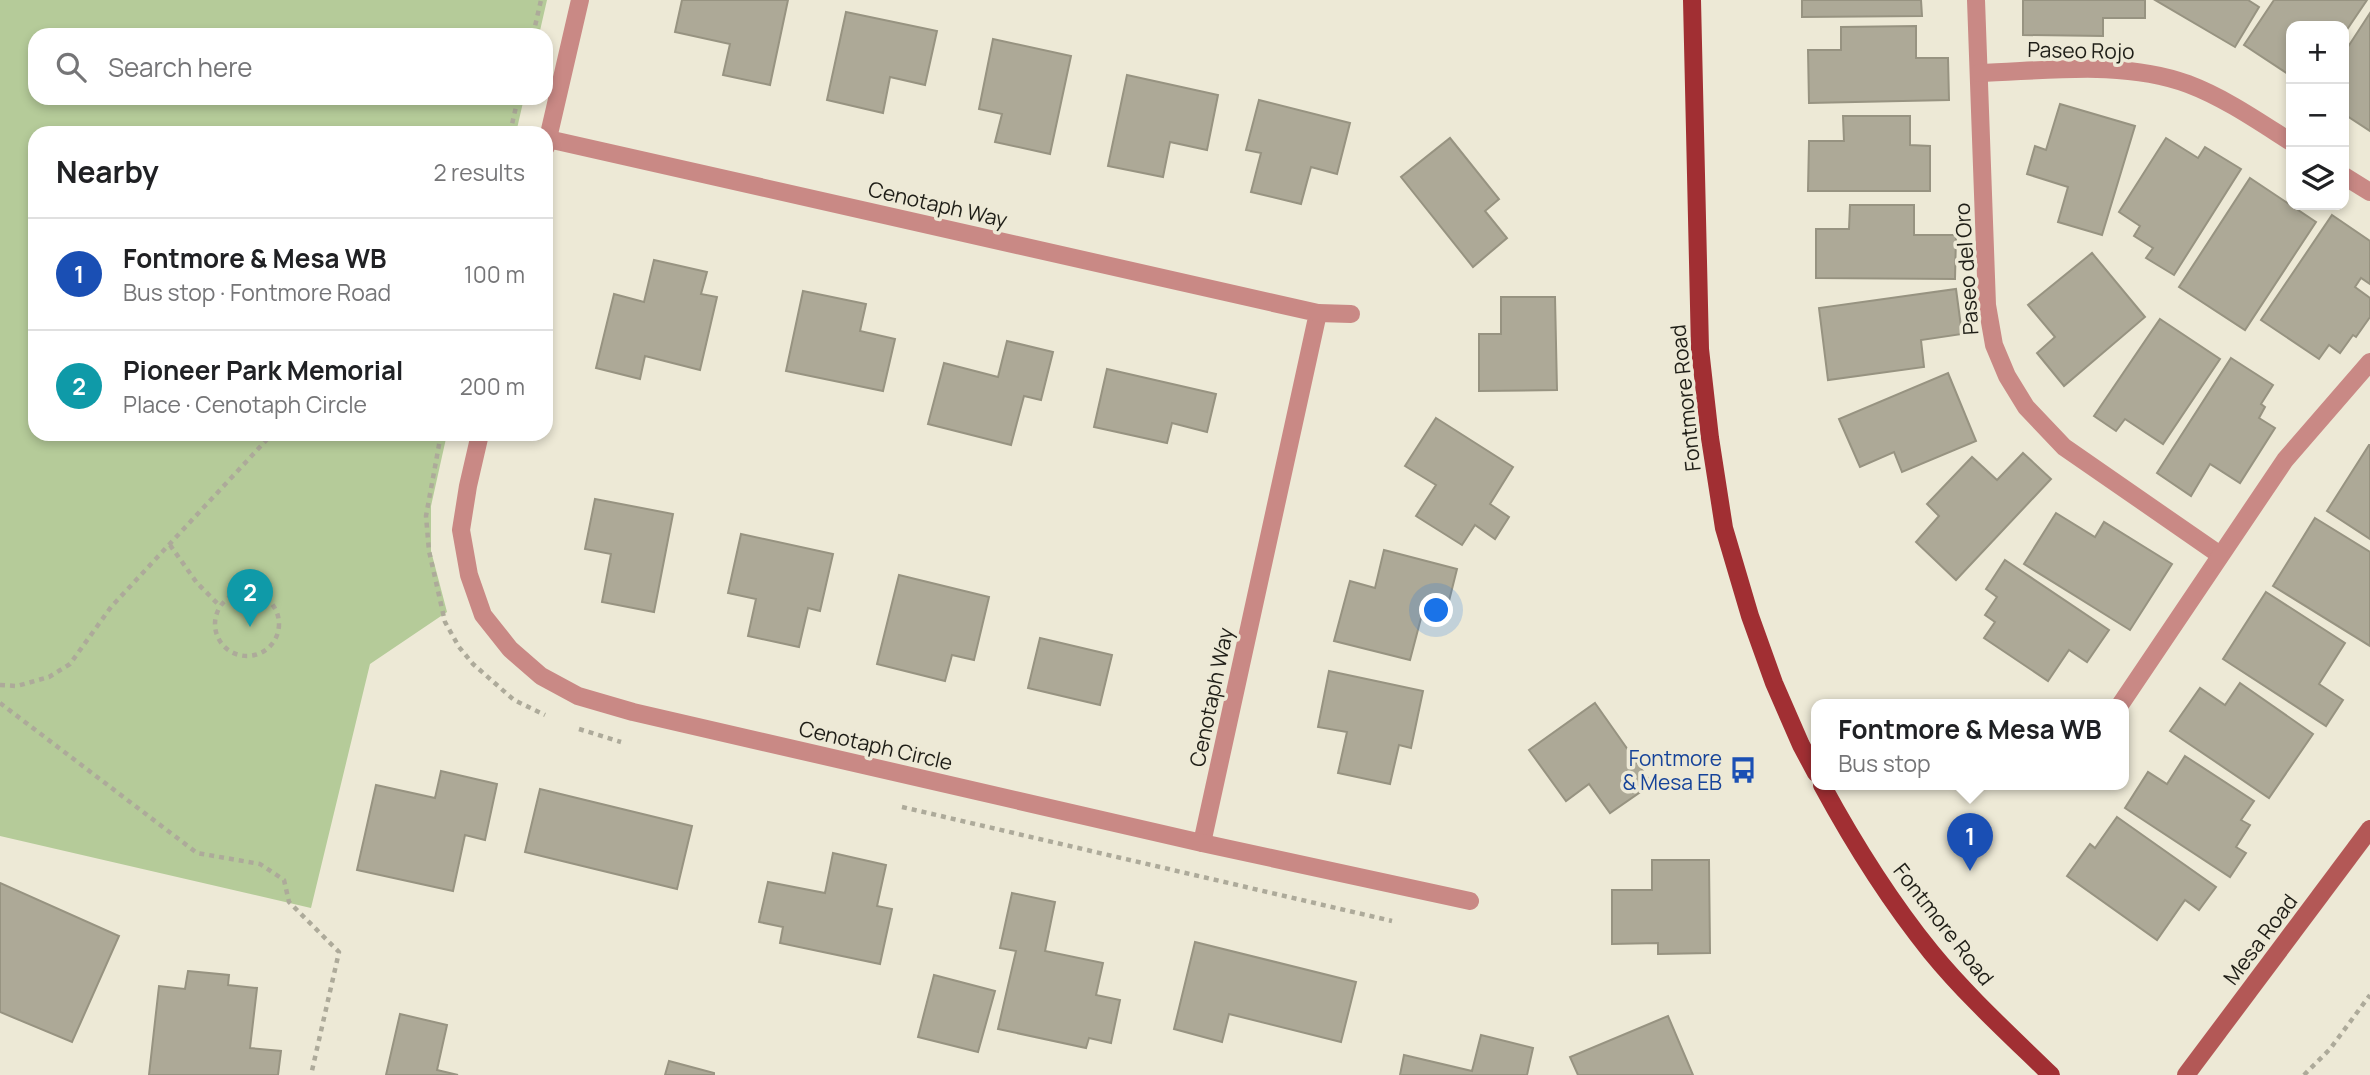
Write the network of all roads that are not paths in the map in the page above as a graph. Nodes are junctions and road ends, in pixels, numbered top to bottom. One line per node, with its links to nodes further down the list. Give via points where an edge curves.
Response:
1 (580, 0): 5 (street)
2 (1692, 0): 16 (main road, Fontmore Road, via 1700,349 1724,528 1774,683)
3 (1976, 0): 4 (street, Paseo del Oro)
4 (1979, 73): 6 (street, Paseo Rojo, via 2116,69 2153,74 2218,98); 14 (street, Paseo del Oro, via 1987,305 1994,345 2007,376 2026,407 2064,447)
5 (551, 126)
6 (2286, 139)
7 (553, 144): 10 (street, Cenotaph Way)
8 (2349, 179): 9 (street)
9 (2370, 192)
10 (1318, 313): 11 (street, Cenotaph Way); 19 (street, Cenotaph Way)
11 (1351, 314)
12 (2370, 362): 14 (street, via 2285,460)
13 (478, 441): 19 (street, Cenotaph Circle, via 461,530 469,575 483,615 510,649 541,676 578,696 633,712)
14 (2220, 555): 15 (street)
15 (2124, 699)
16 (1811, 764)
17 (1825, 790): 21 (main road, Fontmore Road, via 1883,887 1931,952)
18 (2370, 829): 22 (main road, Mesa Road)
19 (1202, 844): 20 (street, Cenotaph Circle)
20 (1469, 901)
21 (2051, 1075)
22 (2186, 1075)

